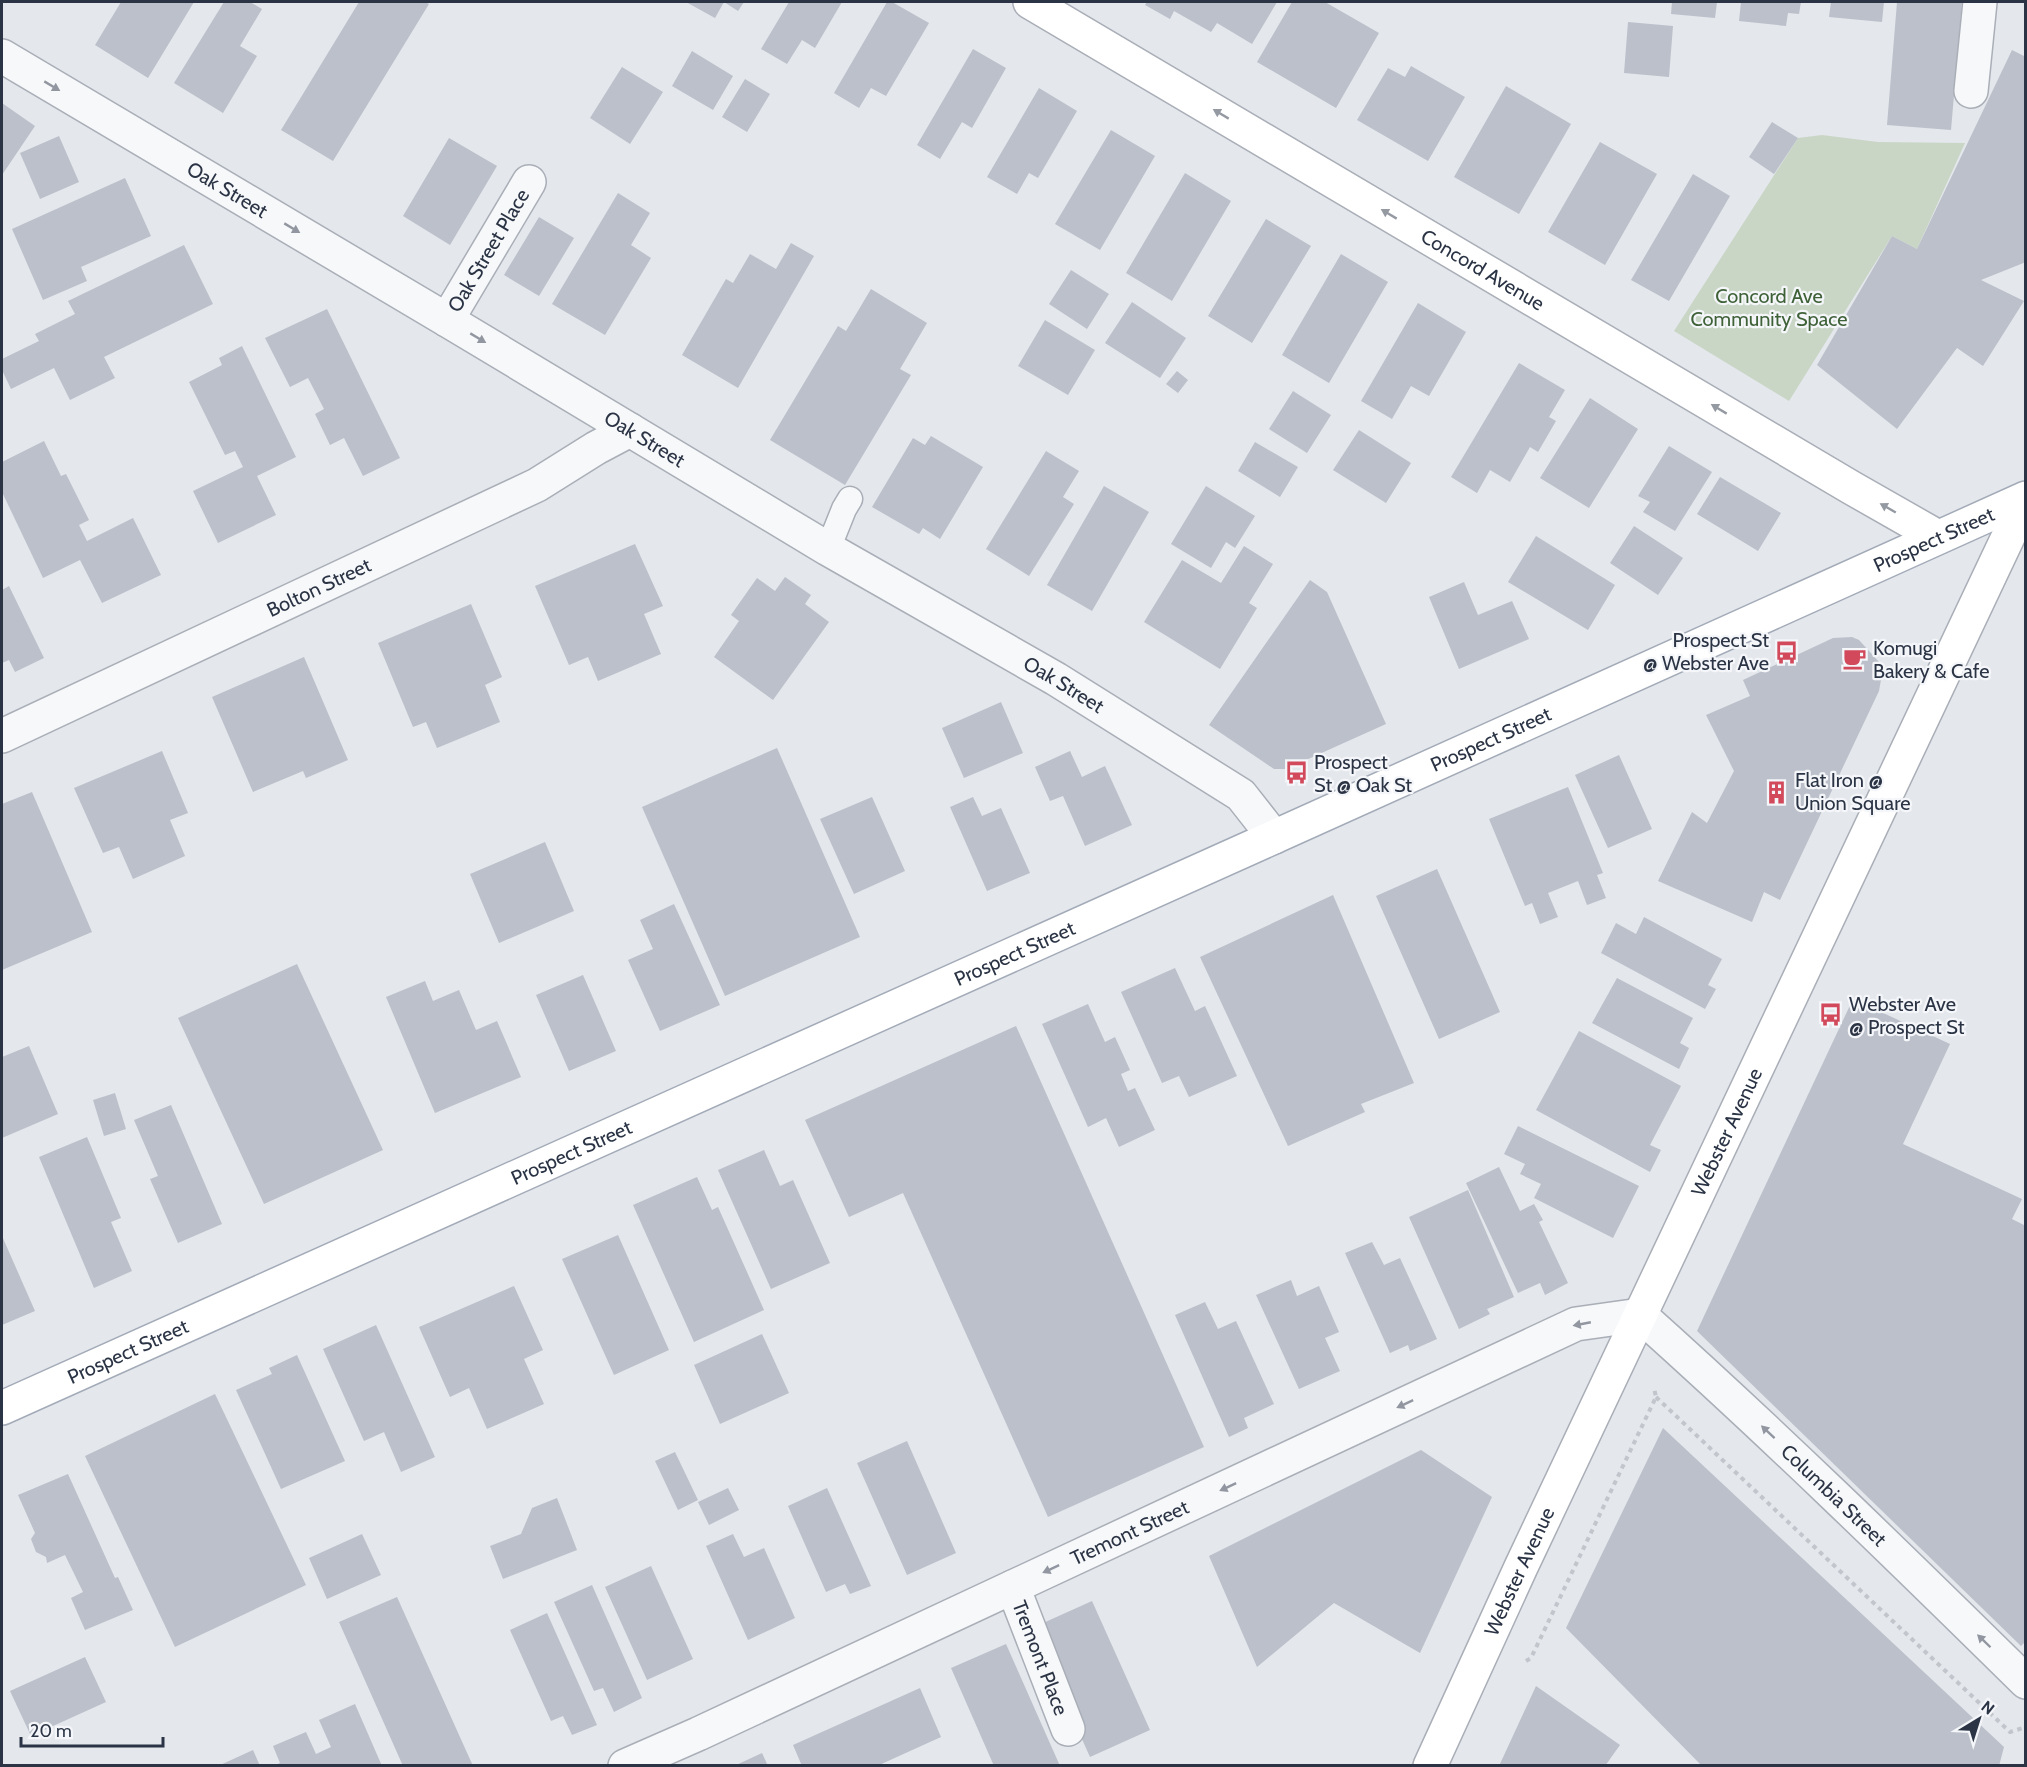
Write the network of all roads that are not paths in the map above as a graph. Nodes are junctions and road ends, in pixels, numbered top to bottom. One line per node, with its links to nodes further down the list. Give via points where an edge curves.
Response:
1 (1030, 2): 10 (main road, Concord Avenue, one-way to 1)
2 (1980, 2): 4 (street)
3 (2, 56): 6 (street, Oak Street, one-way to 6)
4 (1971, 91)
5 (528, 182): 6 (street, Oak Street Place)
6 (447, 320): 7 (street, Oak Street, one-way to 7)
7 (630, 430): 11 (street, Oak Street); 12 (street, Bolton Street, via 537,484)
8 (2025, 498): 10 (main road, Prospect Street); 14 (main road, Webster Avenue)
9 (850, 499): 11 (lane)
10 (1938, 537): 13 (main road, Prospect Street)
11 (828, 549): 13 (street, Oak Street, via 1056,679 1241,795)
12 (2, 736)
13 (1274, 837): 15 (main road, Prospect Street)
14 (1640, 1315): 16 (street, Tremont Street, one-way to 16, via 1576,1324); 17 (street, Columbia Street, one-way to 14, via 1876,1535); 20 (main road, Webster Avenue)
15 (2, 1408)
16 (1013, 1587): 18 (street, Tremont Place); 19 (street, Tremont Street)
17 (2025, 1682)
18 (1068, 1729)
19 (625, 1766)
20 (1430, 1766)

